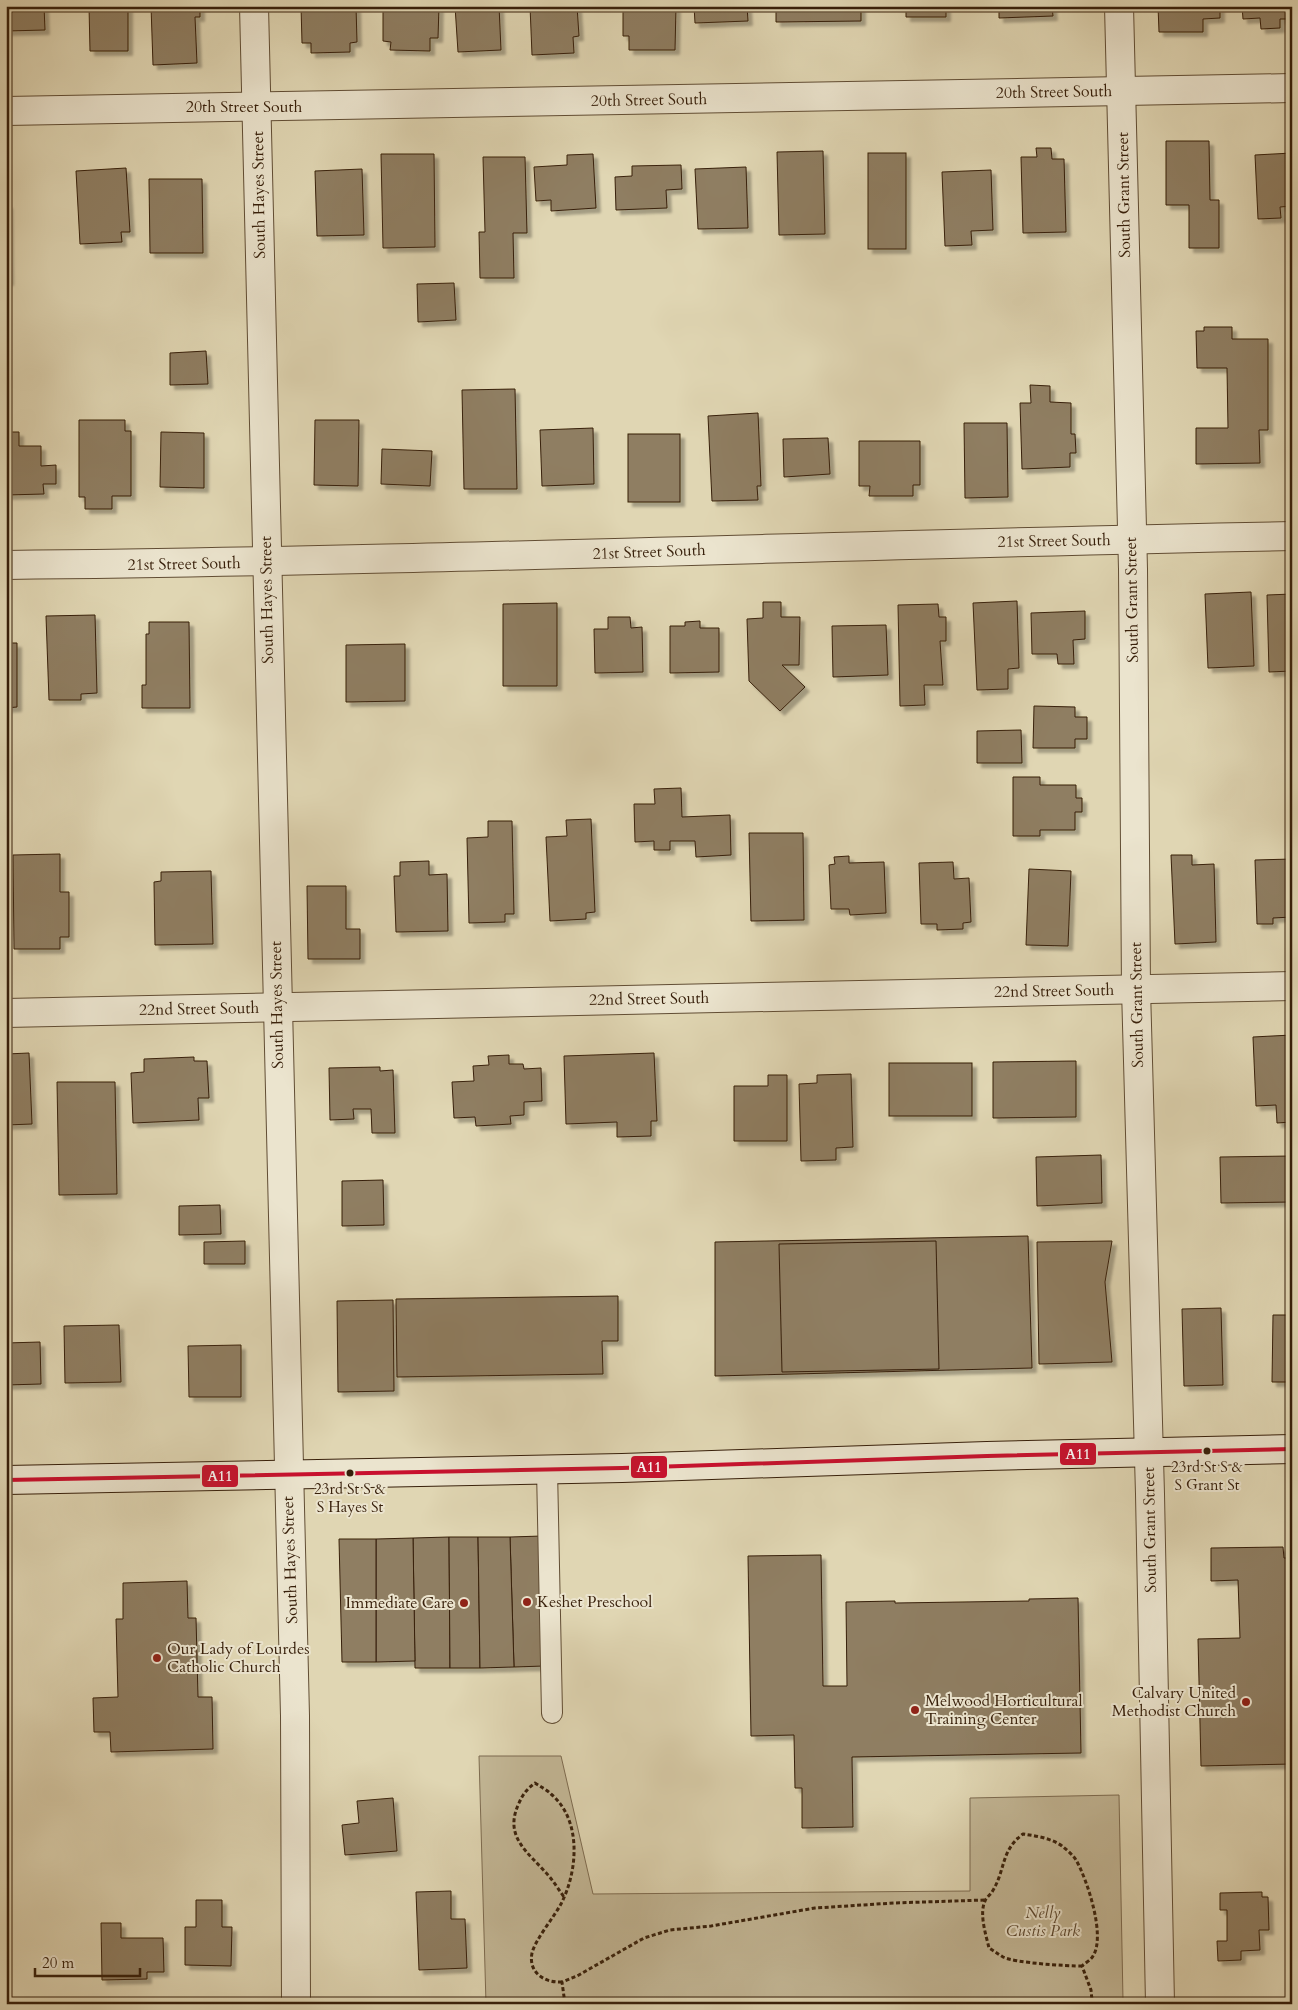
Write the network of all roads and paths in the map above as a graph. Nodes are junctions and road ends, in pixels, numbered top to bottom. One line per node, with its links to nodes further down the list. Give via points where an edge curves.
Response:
1 (254, 6): 5 (street, South Hayes Street)
2 (1119, 6): 4 (street, South Grant Street)
3 (1292, 88): 4 (street, 20th Street South)
4 (1122, 91): 5 (street, 20th Street South); 8 (street, South Grant Street)
5 (257, 106): 6 (street, 20th Street South); 9 (street, South Hayes Street)
6 (6, 111)
7 (1292, 536): 8 (street, 21st Street South)
8 (1131, 539): 9 (street, 21st Street South); 12 (street, South Grant Street)
9 (266, 563): 10 (street, 21st Street South); 13 (street, South Hayes Street)
10 (6, 565)
11 (1292, 986): 12 (street, 22nd Street South)
12 (1136, 989): 13 (street, 22nd Street South); 16 (street, South Grant Street)
13 (278, 1007): 14 (street, 22nd Street South); 18 (street, South Hayes Street)
14 (6, 1013)
15 (1292, 1449): 16 (street)
16 (1148, 1452): 17 (street); 28 (street, South Grant Street)
17 (547, 1469): 18 (street); 20 (lane)
18 (288, 1474): 19 (street); 26 (street, South Hayes Street)
19 (6, 1480)
20 (552, 1712)
21 (564, 1897): 21 (path, via 574,1866 574,1841 567,1814 552,1794 535,1783 525,1791 514,1813 514,1833 521,1847); 24 (path, via 532,1953 532,1967 541,1978 552,1983)
22 (985, 1900): 23 (path, via 983,1913 989,1948 1004,1958 1024,1962); 23 (path, via 992,1893 1005,1855 1023,1834 1041,1836 1061,1846 1075,1858 1095,1916 1098,1940 1093,1956); 24 (path, via 815,1908 670,1930 644,1938)
23 (1082, 1966): 25 (path, via 1092,1990)
24 (562, 1982): 27 (path)
25 (1092, 2000)
26 (296, 2004)
27 (565, 2004)
28 (1160, 2004)

